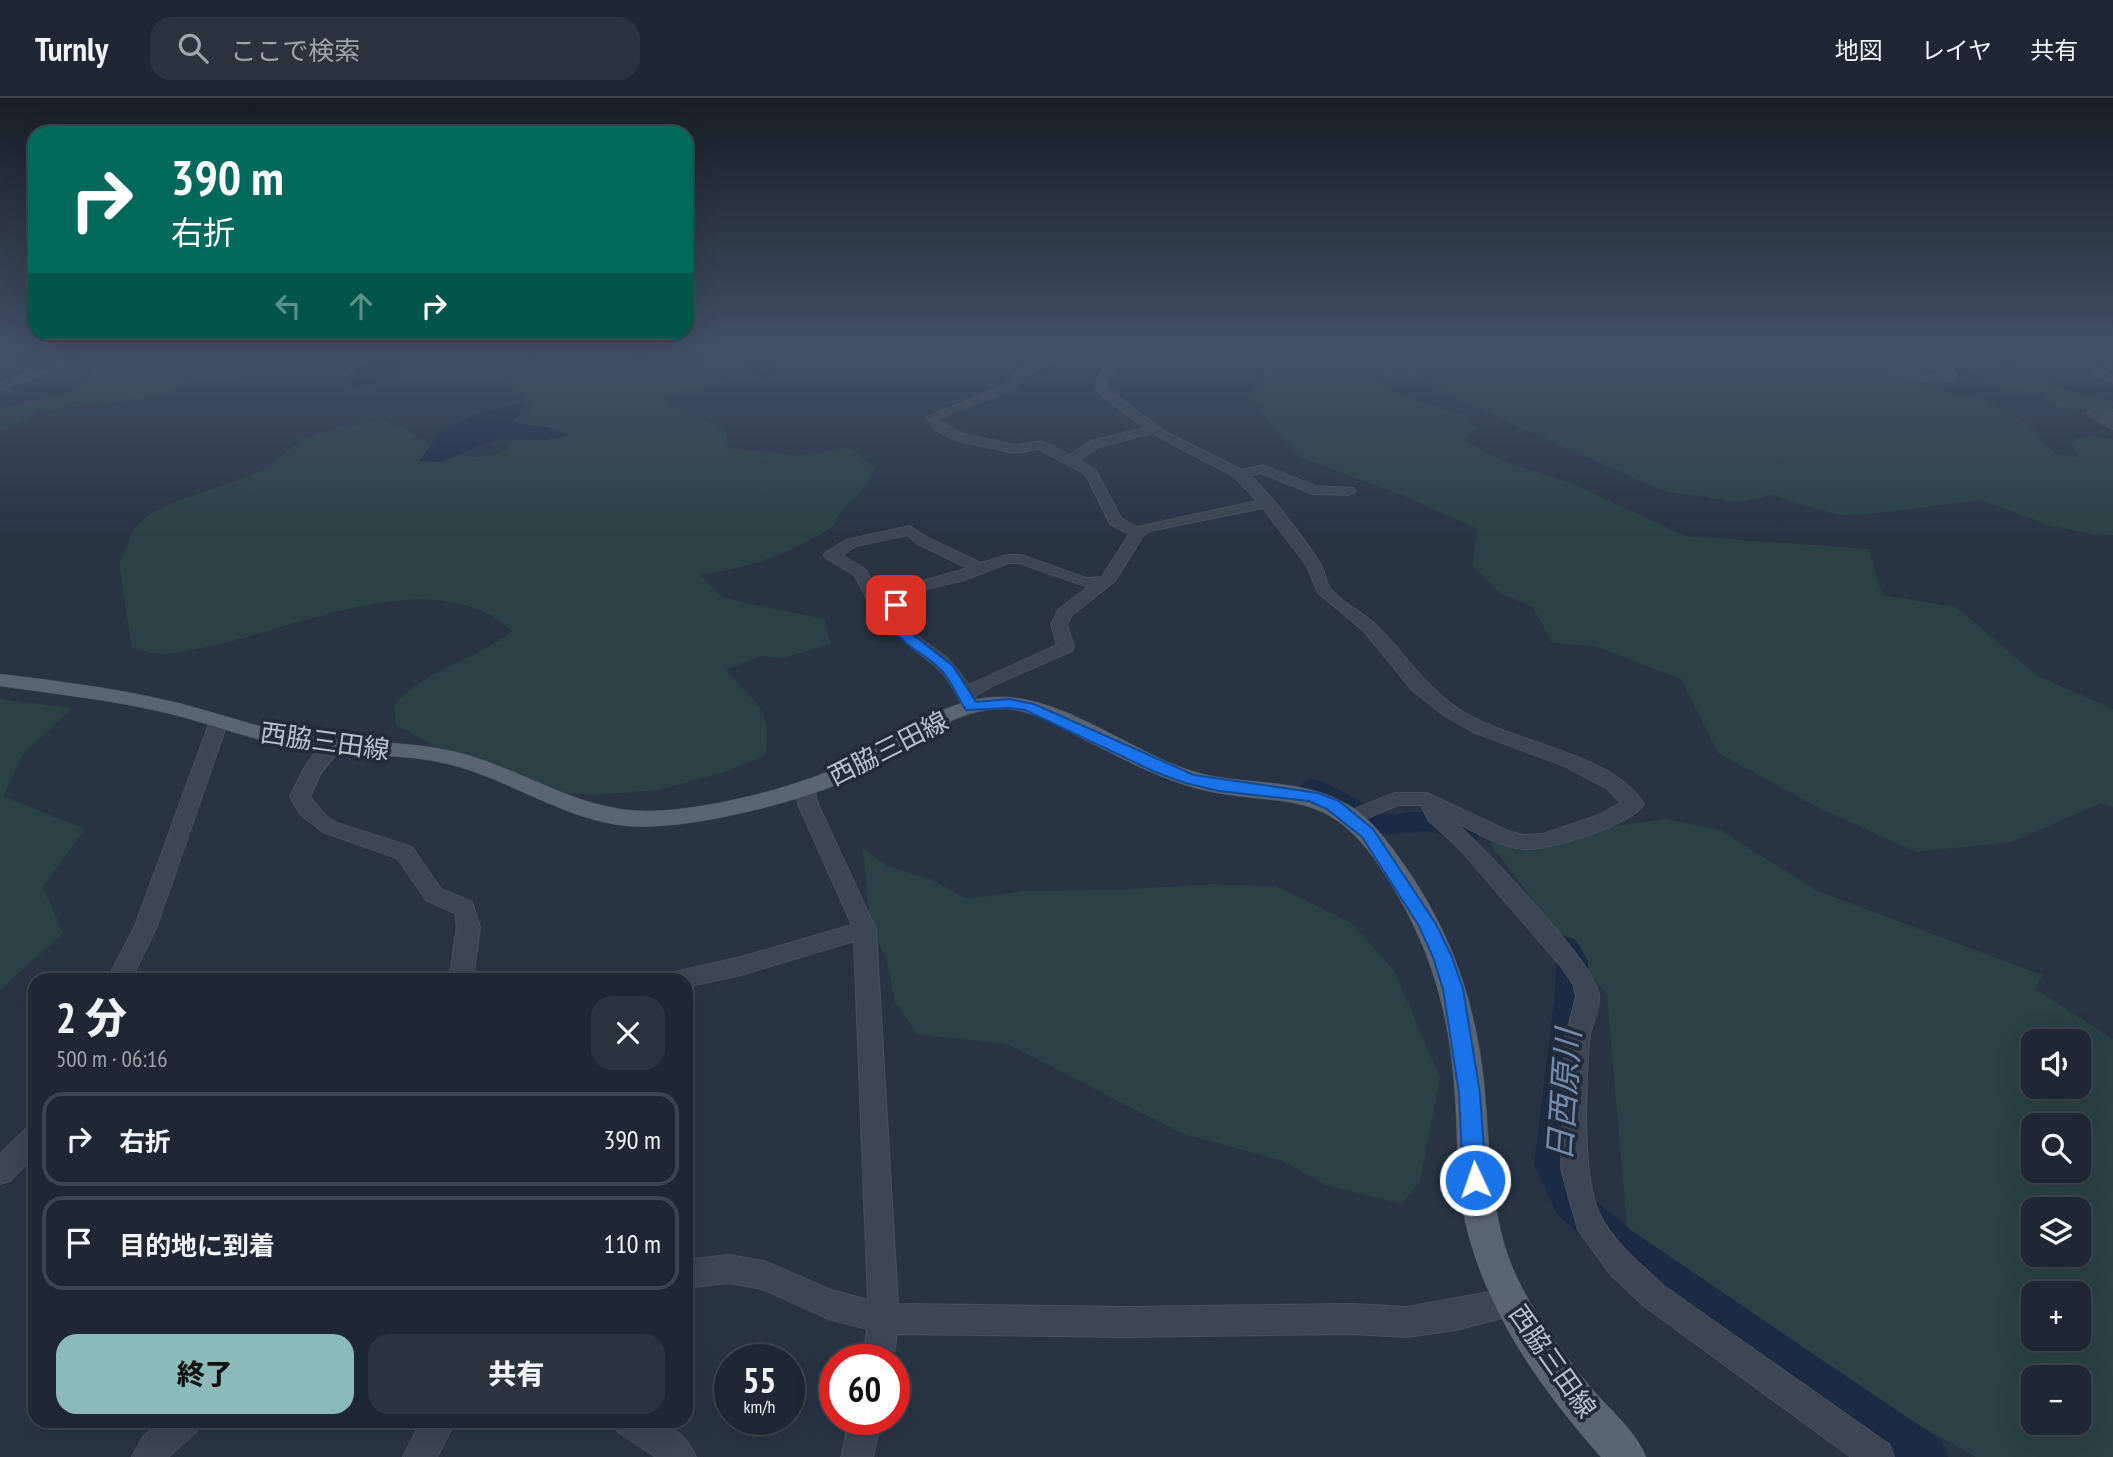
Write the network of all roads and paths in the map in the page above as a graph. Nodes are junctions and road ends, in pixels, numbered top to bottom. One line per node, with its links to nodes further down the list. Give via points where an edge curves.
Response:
1 (945, 412): 6 (street, via 933,417 940,427 959,437 1015,449 1041,445)
2 (1130, 412): 5 (street)
3 (2113, 417): 4 (street, via 2093,413)
4 (2113, 425)
5 (1153, 429): 6 (street, via 1095,444); 7 (street)
6 (1070, 460): 10 (street, via 1090,473 1115,521)
7 (1240, 474): 8 (street, via 1262,469 1313,490); 9 (street)
8 (1349, 491)
9 (1266, 503): 10 (street, via 1156,524); 19 (street, via 1314,565 1323,590 1370,628 1418,686 1470,722 1574,763 1613,784 1634,804 1581,829 1544,841 1523,842 1501,836)
10 (1137, 533): 12 (street)
11 (979, 568): 12 (street, via 1021,559 1084,583); 13 (street, via 914,588); 13 (street, via 910,530 851,543 831,555 860,573 873,596)
12 (1107, 581): 15 (street, via 1065,612 1059,625 1066,647 990,680)
13 (896, 605): 15 (street, via 902,634 948,669)
14 (0, 680): 16 (main road, 西脇三田線, via 152,703)
15 (968, 701): 18 (main road, 西脇三田線, via 855,768); 20 (main road, 西脇三田線, via 1029,707 1190,779 1296,793 1333,805)
16 (219, 721): 17 (main road, 西脇三田線, via 265,735); 22 (street, via 146,926)
17 (334, 746): 18 (main road, 西脇三田線, via 450,757 574,805 623,818 667,818); 23 (street, via 305,782 300,797 306,810 328,827 410,855 430,892 464,908 470,931)
18 (806, 788): 21 (street, via 808,804)
19 (1427, 799): 20 (street, via 1395,799); 40 (street, via 1436,816 1466,843 1584,982 1588,997 1577,1038 1574,1170 1588,1221 1620,1265 1654,1296)
20 (1351, 818): 28 (main road, 西脇三田線, via 1382,853 1443,957 1466,1058 1482,1226)
21 (864, 930): 24 (street); 29 (street)
22 (122, 973)
23 (460, 973)
24 (693, 977)
25 (28, 1144): 26 (street)
26 (0, 1172)
27 (693, 1273): 29 (street, via 729,1269 764,1275 829,1304)
28 (1511, 1303): 29 (street, via 1407,1322); 39 (main road, 西脇三田線, via 1569,1390)
29 (884, 1319): 30 (street)
30 (880, 1344)
31 (177, 1428): 35 (street)
32 (436, 1428): 36 (street)
33 (640, 1428): 37 (street)
34 (862, 1435): 38 (street)
35 (148, 1457)
36 (419, 1457)
37 (680, 1457)
38 (857, 1457)
39 (1627, 1457)
40 (1878, 1457)

